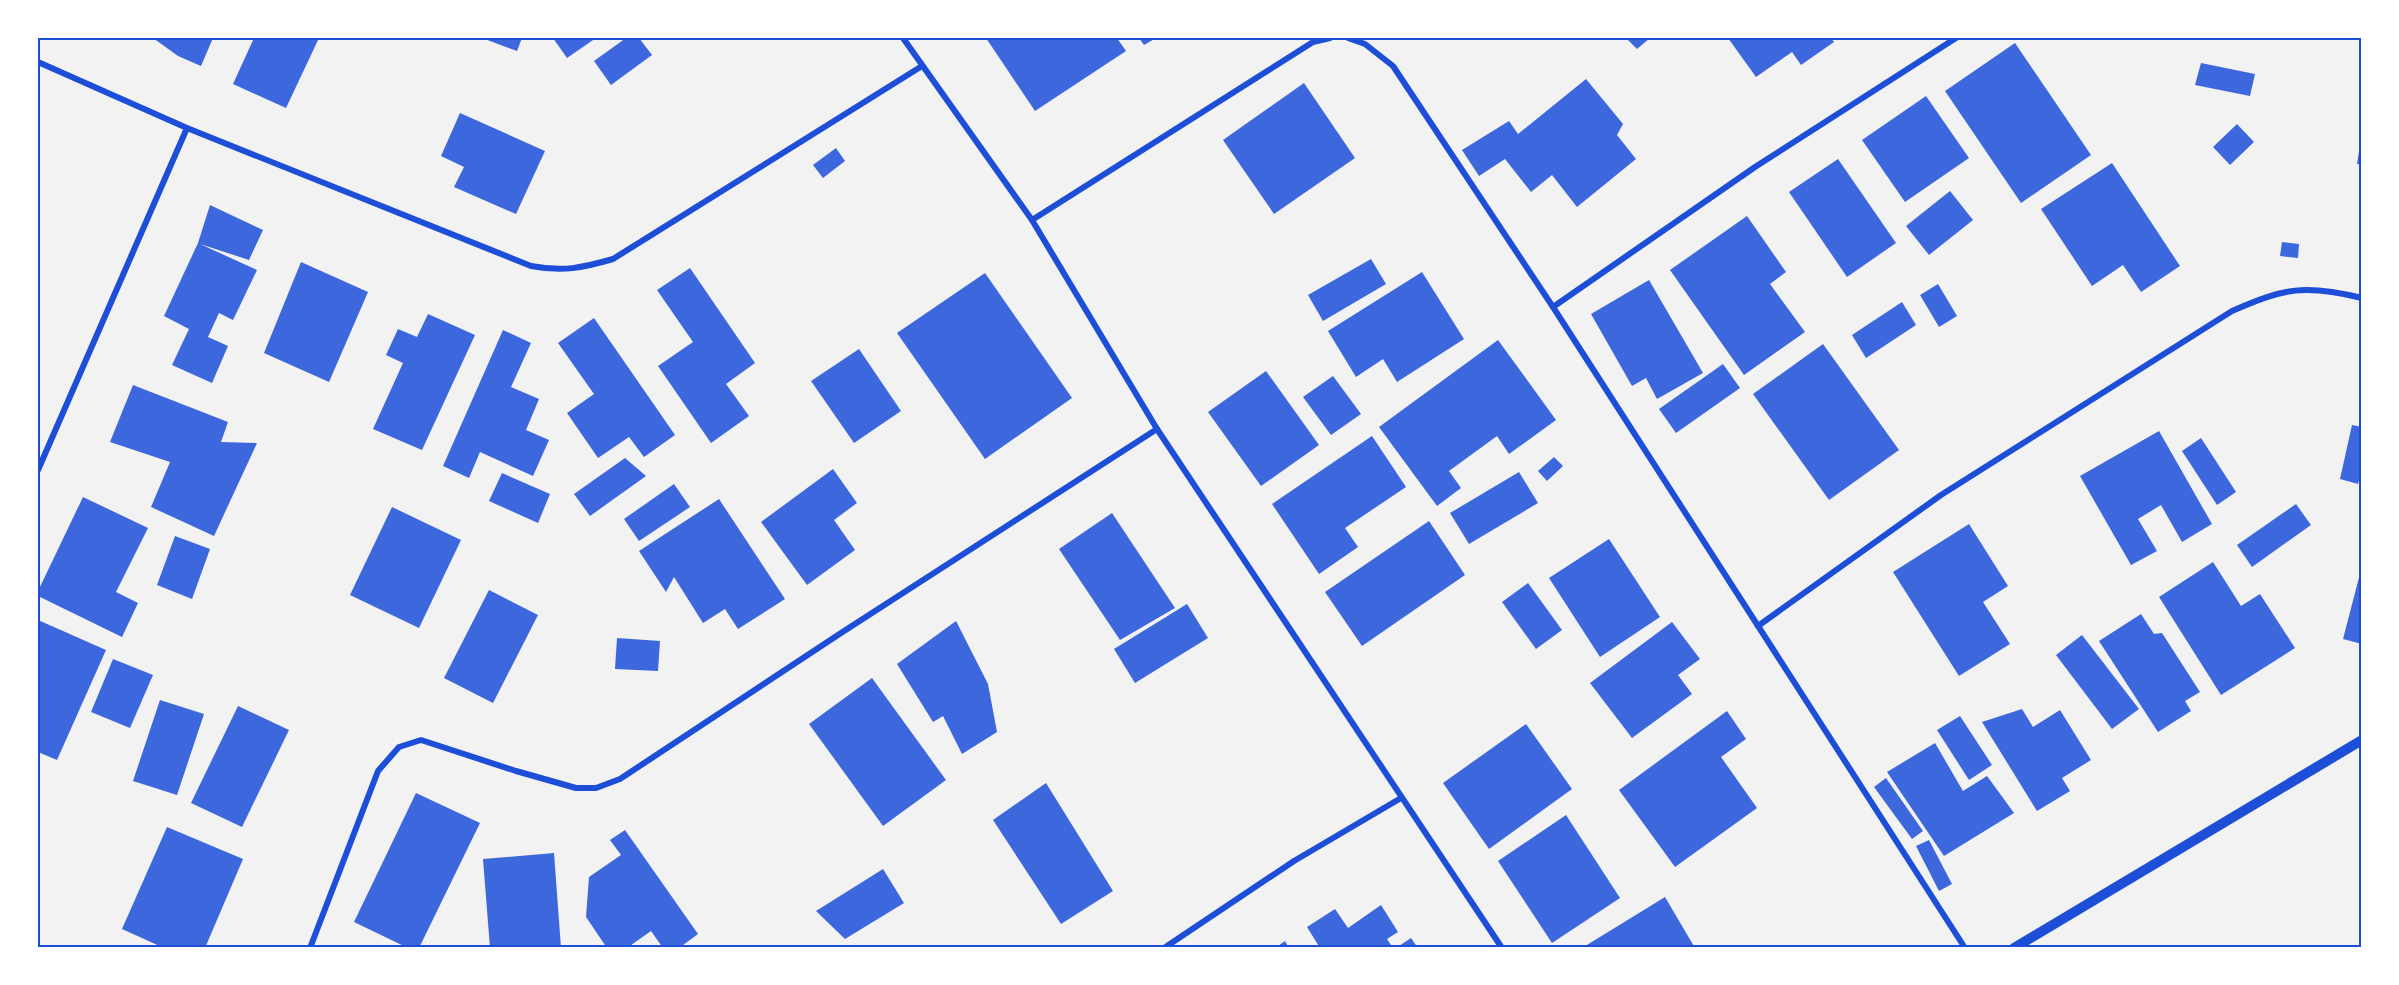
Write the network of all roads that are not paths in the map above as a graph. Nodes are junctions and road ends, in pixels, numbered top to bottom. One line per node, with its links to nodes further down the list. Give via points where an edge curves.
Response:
1 (903, 38): 6 (street)
2 (1330, 38): 8 (street, via 1313,42)
3 (1348, 38): 10 (street, via 1365,44 1394,66)
4 (1956, 38): 10 (street, via 1755,167)
5 (38, 62): 7 (street)
6 (922, 66): 7 (street, via 613,259 580,268 553,270 531,266); 8 (street)
7 (187, 128): 12 (street)
8 (1032, 220): 11 (street)
9 (2361, 298): 13 (street, via 2307,288 2269,295 2232,311 1941,495)
10 (1553, 307): 13 (street)
11 (1157, 429): 15 (street); 16 (street, via 620,779 596,788 576,788 421,740 399,747 378,771)
12 (38, 470)
13 (1758, 626): 19 (street)
14 (2361, 741): 20 (street)
15 (1401, 798): 17 (street, via 1294,861); 18 (street)
16 (310, 948)
17 (1164, 948)
18 (1502, 948)
19 (1965, 948)
20 (2014, 948)

